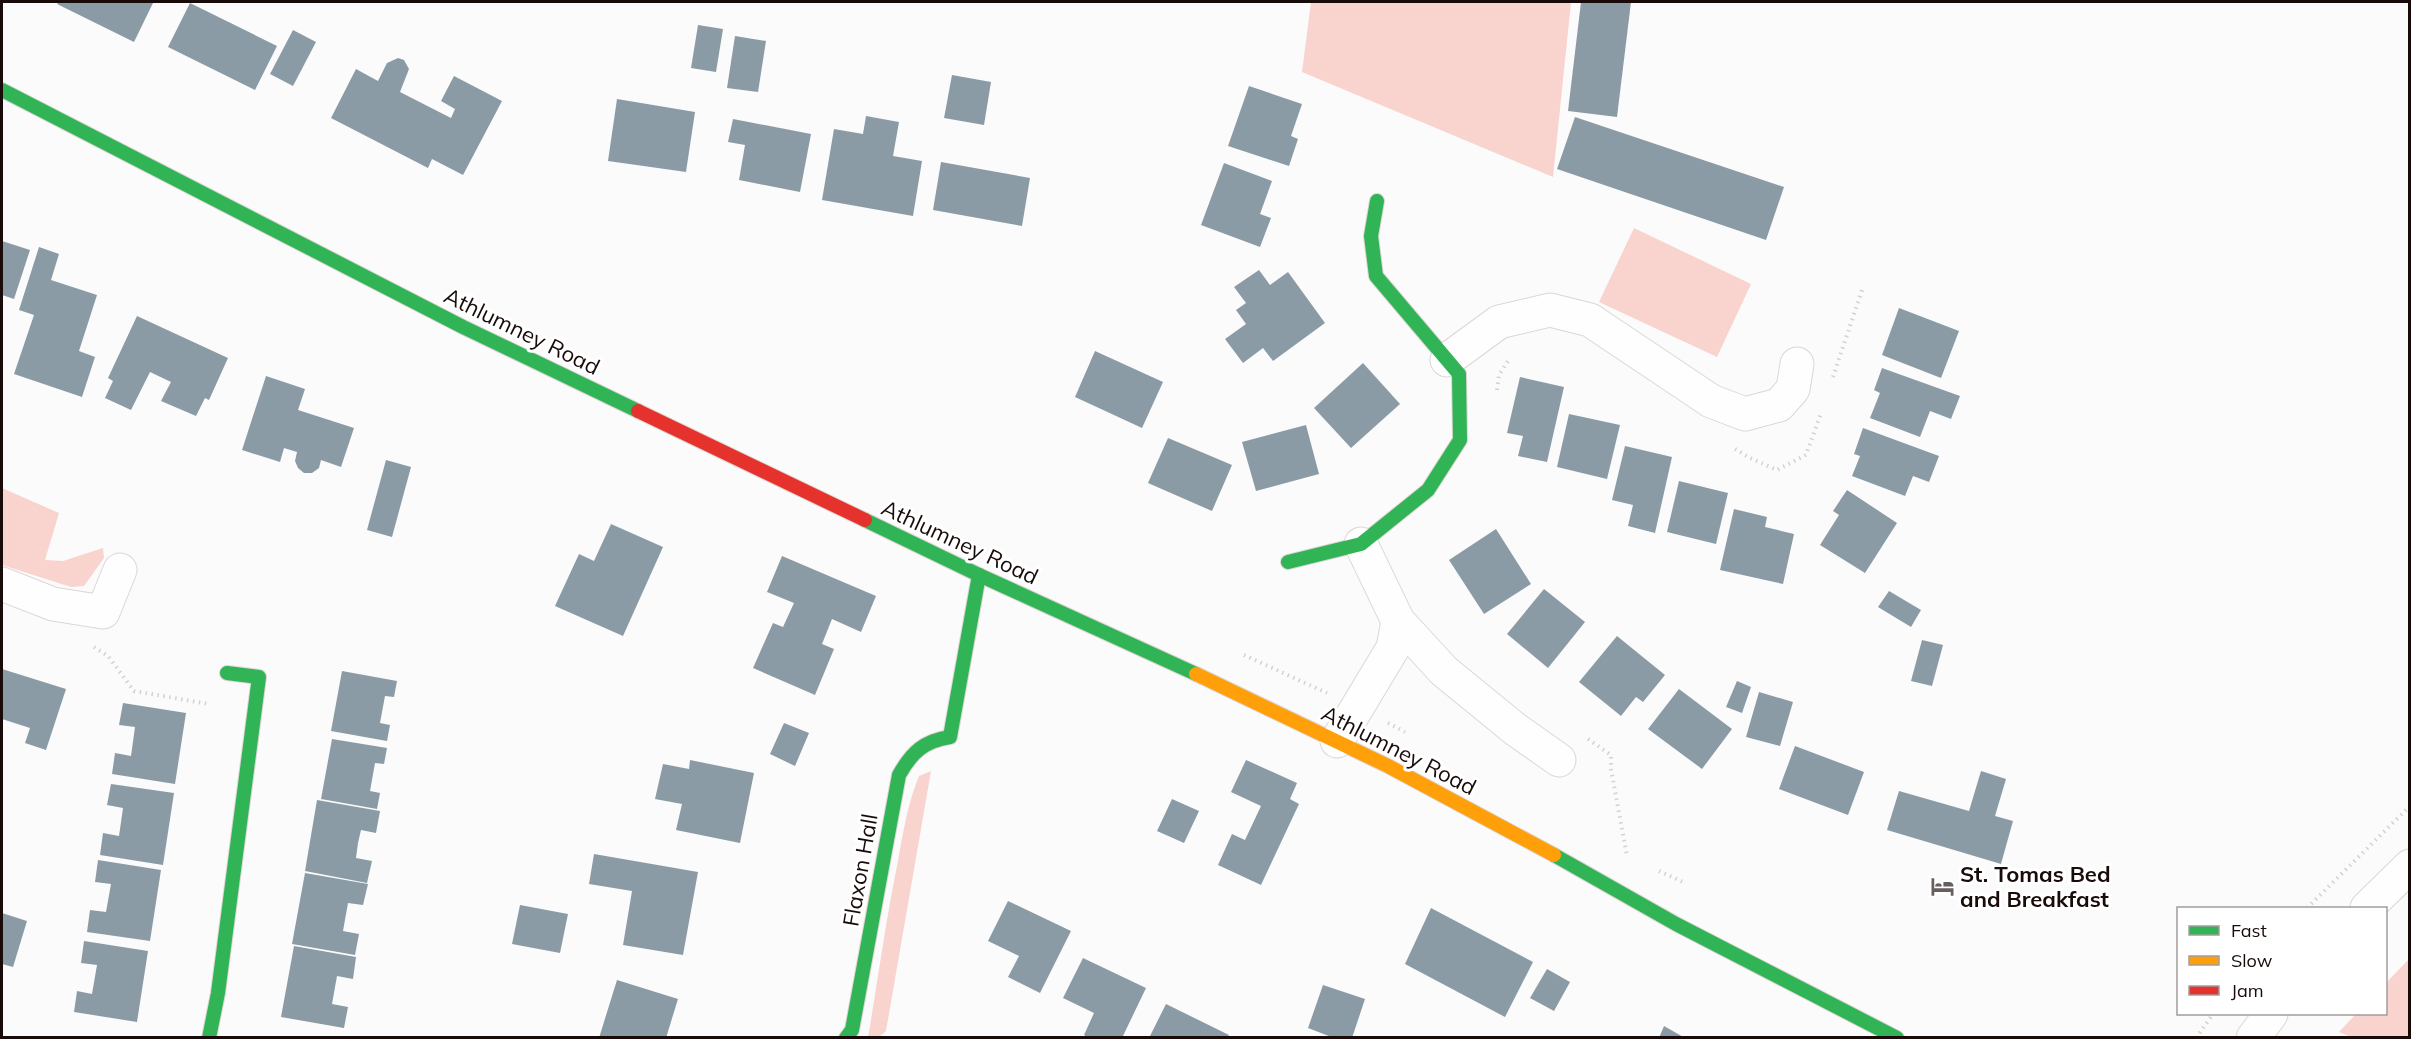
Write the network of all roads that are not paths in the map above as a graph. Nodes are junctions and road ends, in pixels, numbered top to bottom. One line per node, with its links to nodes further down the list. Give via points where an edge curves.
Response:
1 (2, 90): 8 (main road, Athlumney Road, via 463,327)
2 (1377, 201): 3 (main road, via 1371,236 1376,276)
3 (1447, 360): 4 (street, via 1499,322 1550,310 1590,320 1711,401 1745,414 1779,405 1792,389); 5 (main road, via 1459,374 1460,440 1428,490)
4 (1797, 364)
5 (1361, 544): 6 (main road); 10 (street)
6 (1288, 562)
7 (120, 570): 9 (street, via 103,612 53,604)
8 (979, 575): 12 (main road, Athlumney Road); 18 (main road, Flaxon Hall, via 950,737 931,739 910,754 899,775 852,1030)
9 (2, 584)
10 (1398, 621): 12 (street, via 1394,648); 13 (street, via 1444,671)
11 (227, 673): 17 (main road, via 259,677 218,993)
12 (1337, 741): 19 (main road, Athlumney Road)
13 (1559, 760)
14 (2409, 866): 15 (street)
15 (2369, 907)
16 (2270, 1015): 20 (street)
17 (208, 1038)
18 (846, 1038)
19 (1897, 1038)
20 (2253, 1038)

